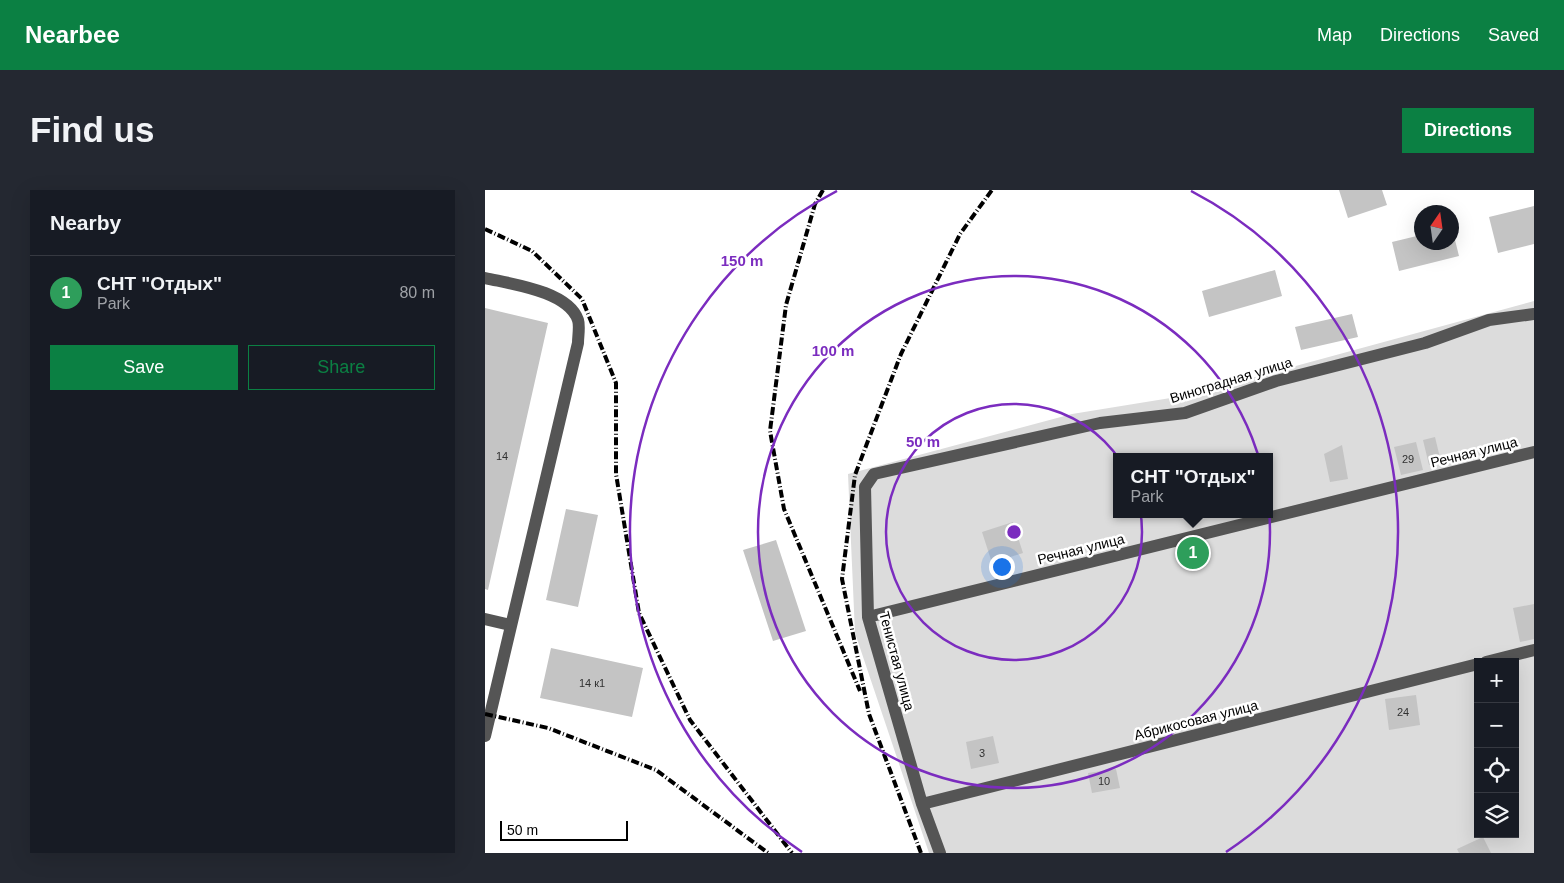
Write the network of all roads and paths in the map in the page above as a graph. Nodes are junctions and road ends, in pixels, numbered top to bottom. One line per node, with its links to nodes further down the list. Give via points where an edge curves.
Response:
1 (485, 278): 9 (street, via 557,297 571,308 578,320 579,343)
2 (1534, 314): 4 (street, Виноградная улица, via 1489,320 1425,343 1276,381 1185,413 1100,422)
3 (1534, 452): 5 (street, Речная улица)
4 (874, 474): 7 (street, Тенистая улица, via 865,487)
5 (1273, 517)
6 (1268, 518): 7 (street, Речная улица)
7 (868, 617): 14 (street, Тенистая улица)
8 (485, 620): 9 (street)
9 (510, 625): 13 (street)
10 (1534, 650): 11 (street)
11 (1502, 658)
12 (1474, 665): 14 (street, Абрикосовая улица)
13 (485, 736)
14 (922, 804): 15 (street, Тенистая улица)
15 (940, 853)

